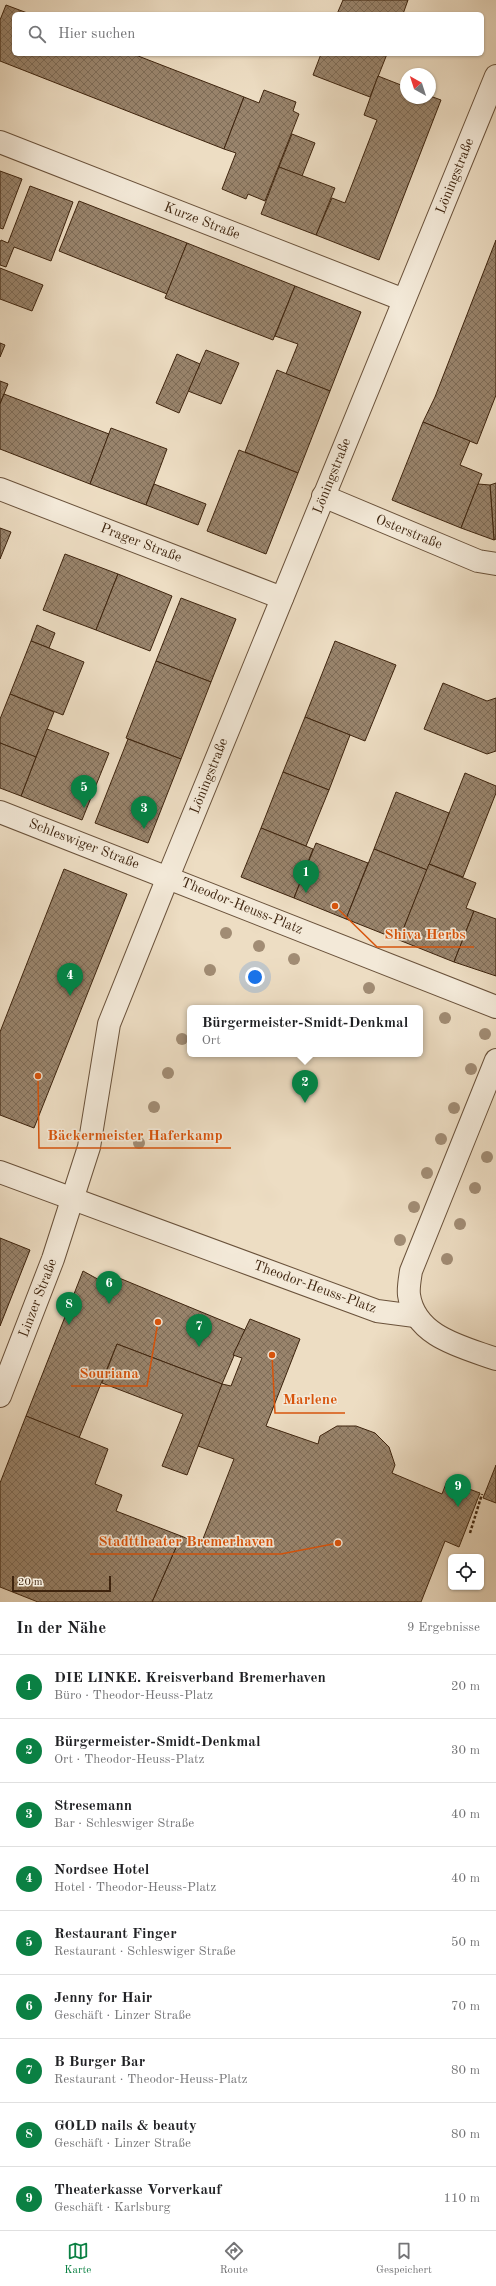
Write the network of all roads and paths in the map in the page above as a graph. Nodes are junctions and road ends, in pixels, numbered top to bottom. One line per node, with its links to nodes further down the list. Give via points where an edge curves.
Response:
1 (496, 76): 3 (street, Löningstraße)
2 (0, 142): 3 (street, Kurze Straße)
3 (404, 300): 5 (street, Löningstraße)
4 (0, 489): 7 (street, Prager Straße)
5 (323, 496): 6 (street, Osterstraße, via 478,561); 7 (street, Löningstraße)
6 (496, 564)
7 (282, 598): 9 (street, Löningstraße)
8 (0, 812): 9 (street, Schleswiger Straße)
9 (168, 877): 10 (street, Theodor-Heuss-Platz); 13 (street, Theodor-Heuss-Platz, via 109,1024 88,1147)
10 (496, 1007)
11 (496, 1060): 14 (street, via 412,1271 408,1295)
12 (7, 1175): 13 (street, Theodor-Heuss-Platz)
13 (72, 1198): 14 (street, Theodor-Heuss-Platz, via 377,1311); 16 (street, Linzer Straße, via 53,1259)
14 (415, 1316): 15 (street, via 425,1328 445,1340)
15 (496, 1359)
16 (0, 1396)
17 (482, 1494): 18 (path)
18 (470, 1533)

